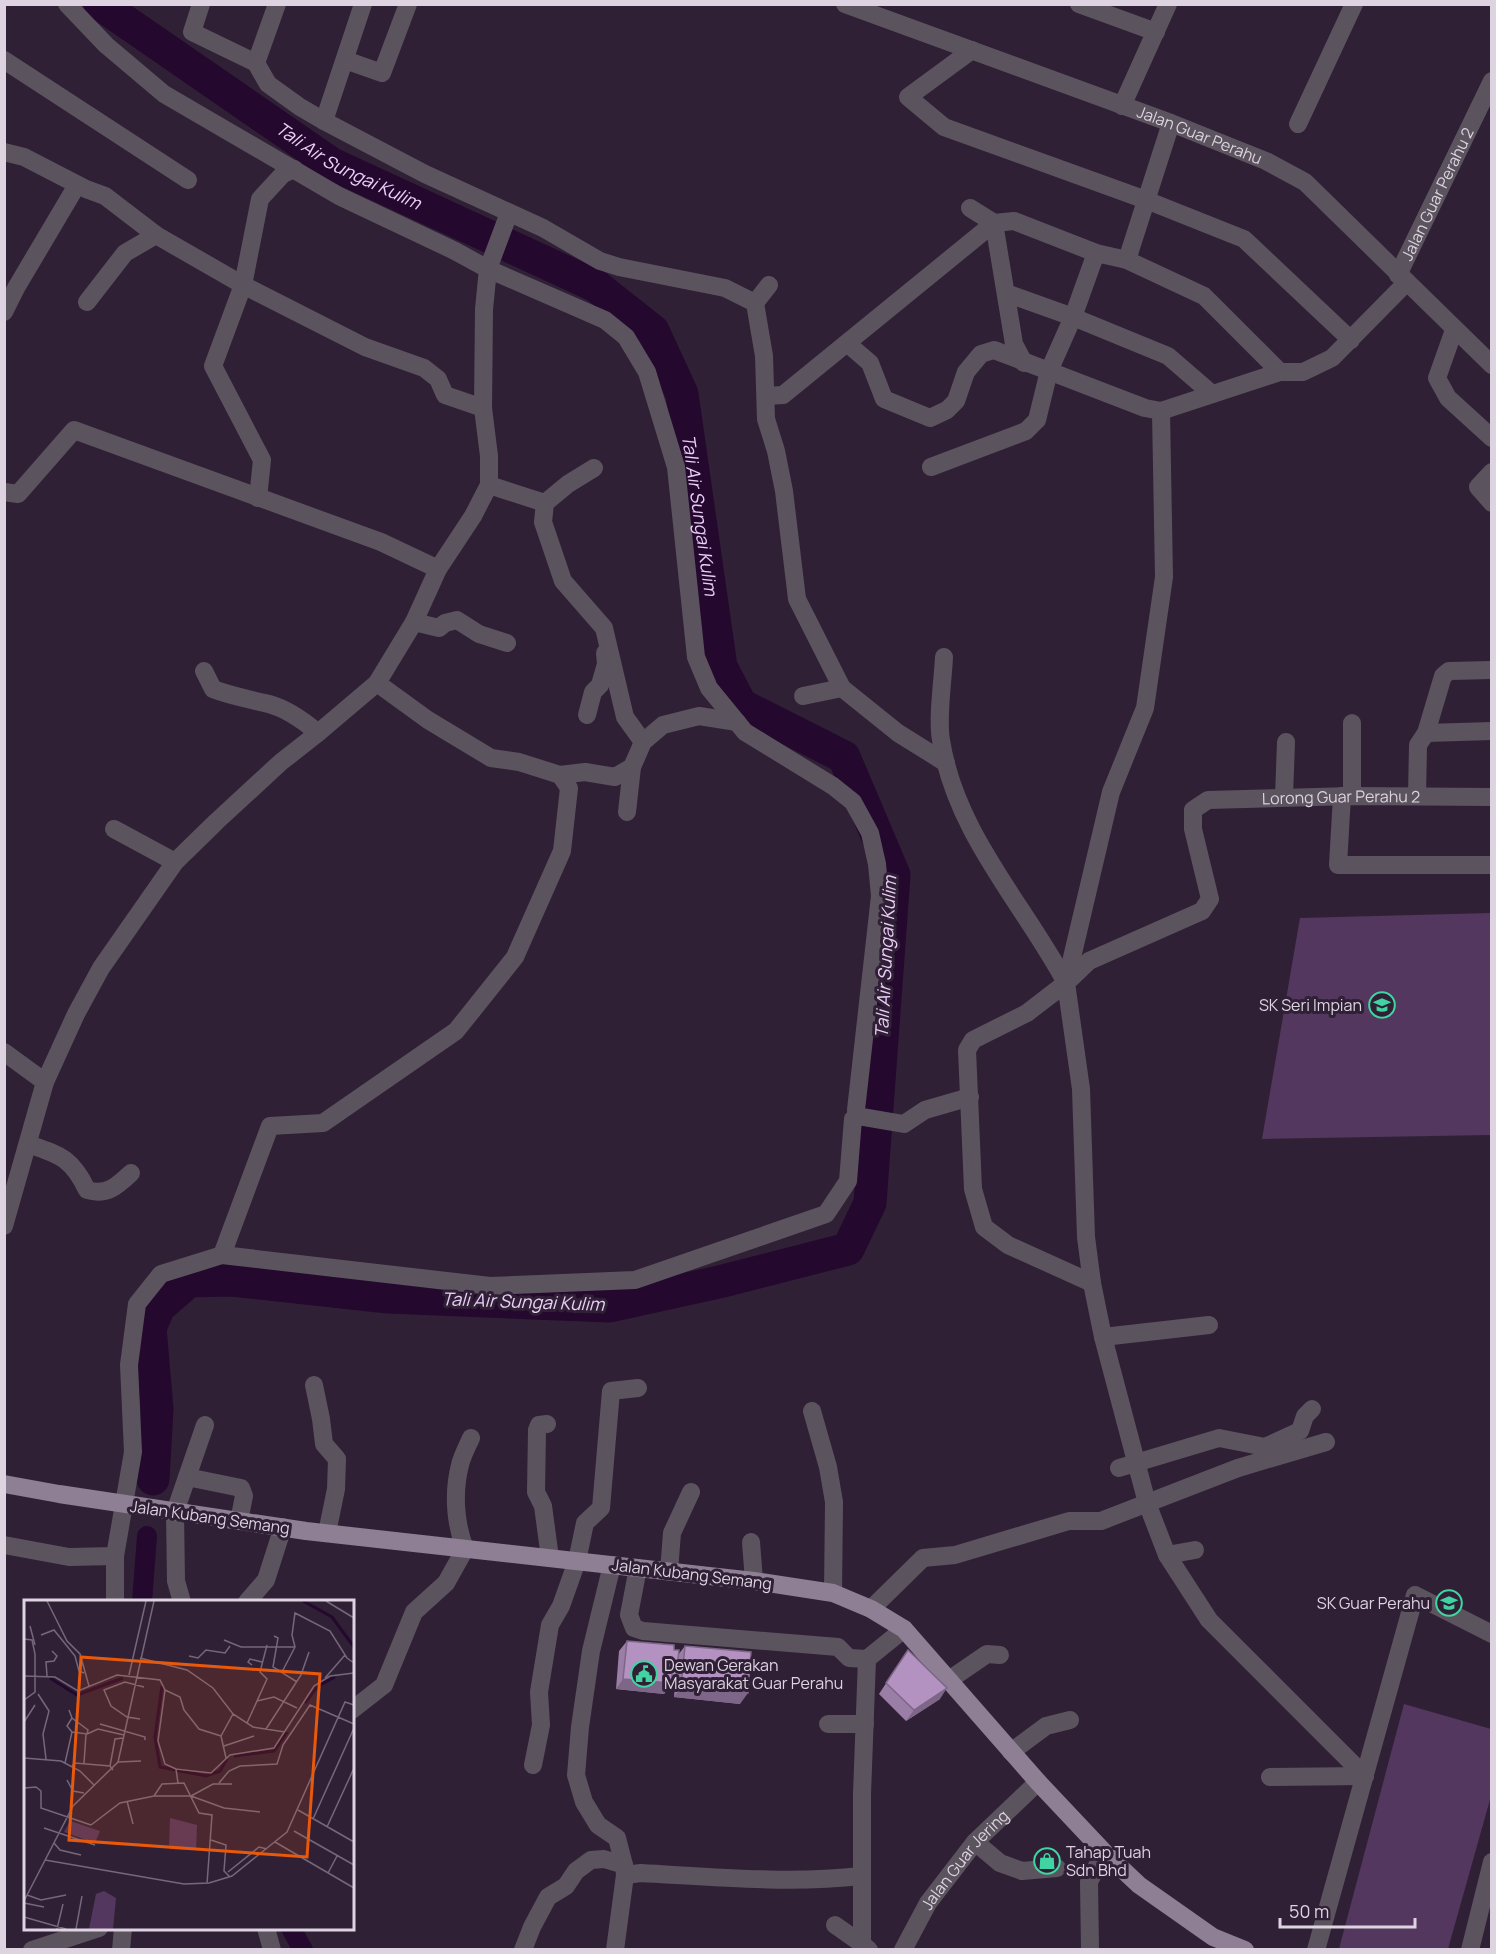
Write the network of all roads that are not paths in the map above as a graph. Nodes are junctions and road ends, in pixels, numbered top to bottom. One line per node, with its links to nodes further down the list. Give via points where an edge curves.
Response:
1 (67, 4): 22 (street, via 106,45 164,94)
2 (201, 4): 15 (street, via 192,32)
3 (277, 4): 15 (street)
4 (363, 4): 14 (street)
5 (408, 4): 14 (street, via 382,73)
6 (845, 4): 10 (street, Jalan Guar Perahu)
7 (1079, 4): 11 (street)
8 (1168, 4): 11 (street)
9 (1354, 4): 20 (street)
10 (876, 10): 12 (street, Jalan Guar Perahu)
11 (1156, 32): 17 (street)
12 (972, 50): 17 (street, Jalan Guar Perahu); 25 (street, via 908,97 944,127)
13 (4, 60): 23 (street)
14 (345, 60): 18 (street)
15 (256, 63): 18 (street, via 268,84)
16 (1491, 81): 33 (street, Jalan Guar Perahu 2)
17 (1122, 106): 19 (street, Jalan Guar Perahu)
18 (324, 121): 27 (street)
19 (1171, 123): 25 (street); 33 (street, Jalan Guar Perahu, via 1266,160 1305,182)
20 (1298, 124)
21 (4, 152): 24 (street, via 24,157)
22 (294, 169): 32 (street, via 339,196); 34 (street, via 283,174 260,199)
23 (188, 180)
24 (78, 185): 29 (street, via 105,196); 39 (street)
25 (1146, 200): 31 (street); 42 (street, via 1244,239)
26 (970, 208): 28 (street)
27 (508, 218): 32 (street); 38 (street, via 543,228 600,261 725,288)
28 (994, 223): 30 (street, via 1014,221); 36 (street); 43 (street)
29 (156, 235): 34 (street); 37 (street, via 125,254)
30 (1096, 253): 31 (street); 40 (street)
31 (1127, 260): 47 (street, via 1204,296)
32 (489, 267): 50 (street); 72 (street, via 605,320 626,337 647,372 676,467 696,657 709,688)
33 (1402, 278): 41 (street, Jalan Guar Perahu); 42 (street, Jalan Guar Perahu 2)
34 (243, 285): 50 (street, via 365,346 424,368 438,379 445,395); 58 (street, via 213,366 262,460)
35 (769, 285): 38 (street)
36 (1006, 293): 40 (street); 44 (street, via 1014,344)
37 (87, 303)
38 (755, 303): 49 (street)
39 (4, 312)
40 (1073, 317): 46 (street); 48 (street, via 1168,356)
41 (1454, 330): 45 (street, Jalan Guar Perahu); 52 (street, via 1437,378 1448,398)
42 (1351, 340): 47 (street, Jalan Guar Perahu 2, via 1332,358 1304,372)
43 (848, 344): 44 (street, via 870,363 884,399 930,418 956,401 966,372 981,354 994,350); 49 (street, via 783,395)
44 (1024, 363): 46 (street)
45 (1491, 365)
46 (1049, 371): 51 (street); 53 (street, via 1037,420 1026,431)
47 (1280, 372): 48 (street, Jalan Guar Perahu 2)
48 (1212, 394): 51 (street, Jalan Guar Perahu 2)
49 (766, 396): 69 (street, via 766,419 784,491 797,599)
50 (483, 408): 56 (street)
51 (1161, 411): 90 (street, via 1164,577 1145,708 1111,792)
52 (1491, 438)
53 (930, 467)
54 (594, 468): 59 (street)
55 (1491, 472): 60 (street, via 1478,487)
56 (489, 485): 59 (street); 61 (street)
57 (4, 492): 58 (street, via 18,494 74,430)
58 (258, 498): 61 (street, via 381,542)
59 (545, 503): 63 (street, via 543,522 563,581)
60 (1491, 503)
61 (438, 569): 62 (street)
62 (414, 622): 64 (street, via 440,628 457,620 479,634); 68 (street)
63 (604, 628): 71 (street, via 606,664); 77 (street, via 625,717)
64 (507, 643)
65 (944, 657): 79 (street, via 940,737)
66 (1491, 670): 76 (street, via 1449,671 1443,676)
67 (204, 671): 75 (street, via 213,688 271,705)
68 (377, 683): 75 (street); 81 (street, via 428,720 492,758)
69 (842, 688): 70 (street); 79 (street, via 898,733)
70 (803, 696)
71 (587, 715)
72 (737, 722): 77 (street, via 699,716 663,725); 94 (street, via 745,732 853,802 870,833 880,896 856,1110)
73 (1352, 723): 82 (street)
74 (1491, 731): 76 (street)
75 (318, 733): 88 (street, via 281,762)
76 (1426, 733): 83 (street, via 1418,745)
77 (643, 742): 80 (street)
78 (1286, 742): 84 (street)
79 (946, 763): 90 (street, via 960,809)
80 (632, 767): 81 (street, via 615,777 585,772); 86 (street)
81 (561, 775): 98 (street, via 569,788 562,850 515,957 456,1031 372,1090 323,1123 270,1126)
82 (1347, 796): 83 (street, Lorong Guar Perahu 2); 84 (street, Lorong Guar Perahu 2); 89 (street, via 1338,866)
83 (1417, 796): 85 (street, Lorong Guar Perahu 2)
84 (1284, 797): 90 (street, Lorong Guar Perahu 2, via 1208,800 1193,810 1193,829 1210,899 1202,911 1089,961)
85 (1491, 797)
86 (627, 812)
87 (114, 830): 88 (street)
88 (175, 862): 92 (street, via 101,968)
89 (1491, 865)
90 (1066, 983): 93 (street, via 1027,1013 973,1040 967,1050); 99 (street, via 1081,1089 1086,1237)
91 (4, 1052): 92 (street)
92 (45, 1083): 95 (street)
93 (970, 1097): 94 (street, via 925,1110 904,1124); 99 (street, via 973,1189 984,1227 1008,1245)
94 (861, 1117): 98 (street, via 853,1119 848,1181 826,1214 635,1280 490,1286)
95 (28, 1144): 96 (street, via 56,1154 77,1170 87,1190 98,1194); 97 (street)
96 (131, 1173)
97 (4, 1226)
98 (222, 1255): 116 (street, via 161,1274 137,1304 129,1365 133,1452)
99 (1092, 1283): 101 (street)
100 (1209, 1325): 101 (street)
101 (1103, 1336): 110 (street)
102 (314, 1385): 120 (street, via 324,1444 337,1459 336,1489)
103 (638, 1388): 128 (street, via 611,1391 601,1508 585,1523)
104 (1312, 1409): 110 (street, via 1300,1431 1266,1447 1219,1438)
105 (812, 1411): 133 (street, via 834,1502)
106 (547, 1424): 127 (street, via 539,1425 537,1430 535,1475)
107 (205, 1425): 112 (street)
108 (471, 1438): 123 (street, via 460,1464 456,1493 458,1532)
109 (1326, 1442): 115 (street, via 1238,1468)
110 (1137, 1461): 111 (street); 115 (street)
111 (1119, 1468)
112 (187, 1477): 117 (street); 118 (street, via 241,1488 244,1496)
113 (4, 1484): 116 (main road, Jalan Kubang Semang)
114 (691, 1492): 131 (street, via 672,1533)
115 (1147, 1503): 125 (street); 137 (street, via 1101,1521 1069,1521 955,1555 923,1558)
116 (126, 1504): 117 (main road, Jalan Kubang Semang); 126 (street)
117 (175, 1512): 118 (main road, Jalan Kubang Semang); 135 (street, via 176,1581)
118 (239, 1521): 119 (main road, Jalan Kubang Semang)
119 (283, 1527): 120 (main road, Jalan Kubang Semang); 136 (street, via 266,1580)
120 (327, 1533): 123 (main road, Jalan Kubang Semang)
121 (751, 1542): 132 (street)
122 (4, 1545): 126 (street, via 69,1557)
123 (465, 1549): 127 (main road, Jalan Kubang Semang); 143 (street, via 446,1583 414,1612 384,1685)
124 (1195, 1550): 125 (street)
125 (1167, 1555): 149 (street, via 1209,1620)
126 (115, 1556): 134 (street)
127 (550, 1558): 128 (main road, Jalan Kubang Semang)
128 (577, 1561): 129 (main road, Jalan Kubang Semang); 148 (street, via 550,1625 539,1692 542,1725)
129 (612, 1565): 130 (main road, Jalan Kubang Semang); 156 (street, via 591,1651 576,1775 584,1802 598,1825 617,1838)
130 (638, 1568): 131 (main road, Jalan Kubang Semang); 141 (street, via 629,1615 634,1628 838,1647 849,1658)
131 (669, 1571): 132 (main road, Jalan Kubang Semang)
132 (754, 1581): 133 (main road, Jalan Kubang Semang)
133 (833, 1593): 137 (main road, Jalan Kubang Semang)
134 (115, 1600)
135 (181, 1600)
136 (249, 1600)
137 (871, 1609): 138 (main road, Jalan Kubang Semang)
138 (904, 1629): 141 (street); 142 (main road, Jalan Kubang Semang)
139 (1491, 1634): 149 (street, via 1415,1595)
140 (1000, 1655): 142 (street, via 987,1654)
141 (867, 1659): 146 (street)
142 (949, 1680): 147 (main road, Jalan Kubang Semang)
143 (354, 1708)
144 (1070, 1720): 147 (street, via 1046,1726)
145 (828, 1724): 146 (street)
146 (866, 1724): 157 (street)
147 (1011, 1752): 151 (main road, Jalan Kubang Semang)
148 (533, 1765)
149 (1365, 1776): 150 (street); 171 (street)
150 (1270, 1777)
151 (1038, 1782): 152 (street, Jalan Guar Jering); 153 (main road, Jalan Kubang Semang)
152 (975, 1842): 155 (street, via 1000,1863 1022,1870); 168 (street, Jalan Guar Jering, via 928,1903)
153 (1104, 1852): 169 (street, via 1089,1882); 170 (main road, Jalan Kubang Semang, via 1139,1885 1213,1937)
154 (1491, 1862): 172 (street)
155 (1058, 1868)
156 (625, 1870): 157 (street, via 764,1880); 166 (street, via 604,1859 591,1860 576,1870 566,1886 549,1897); 167 (street)
157 (862, 1876): 162 (street)
158 (835, 1925): 162 (street)
159 (96, 1930): 163 (street)
160 (123, 1930): 164 (street)
161 (266, 1930): 165 (street)
162 (866, 1947)
163 (32, 1950)
164 (122, 1950)
165 (272, 1950)
166 (523, 1950)
167 (615, 1950)
168 (903, 1950)
169 (1090, 1950)
170 (1245, 1950)
171 (1316, 1950)
172 (1470, 1950)

